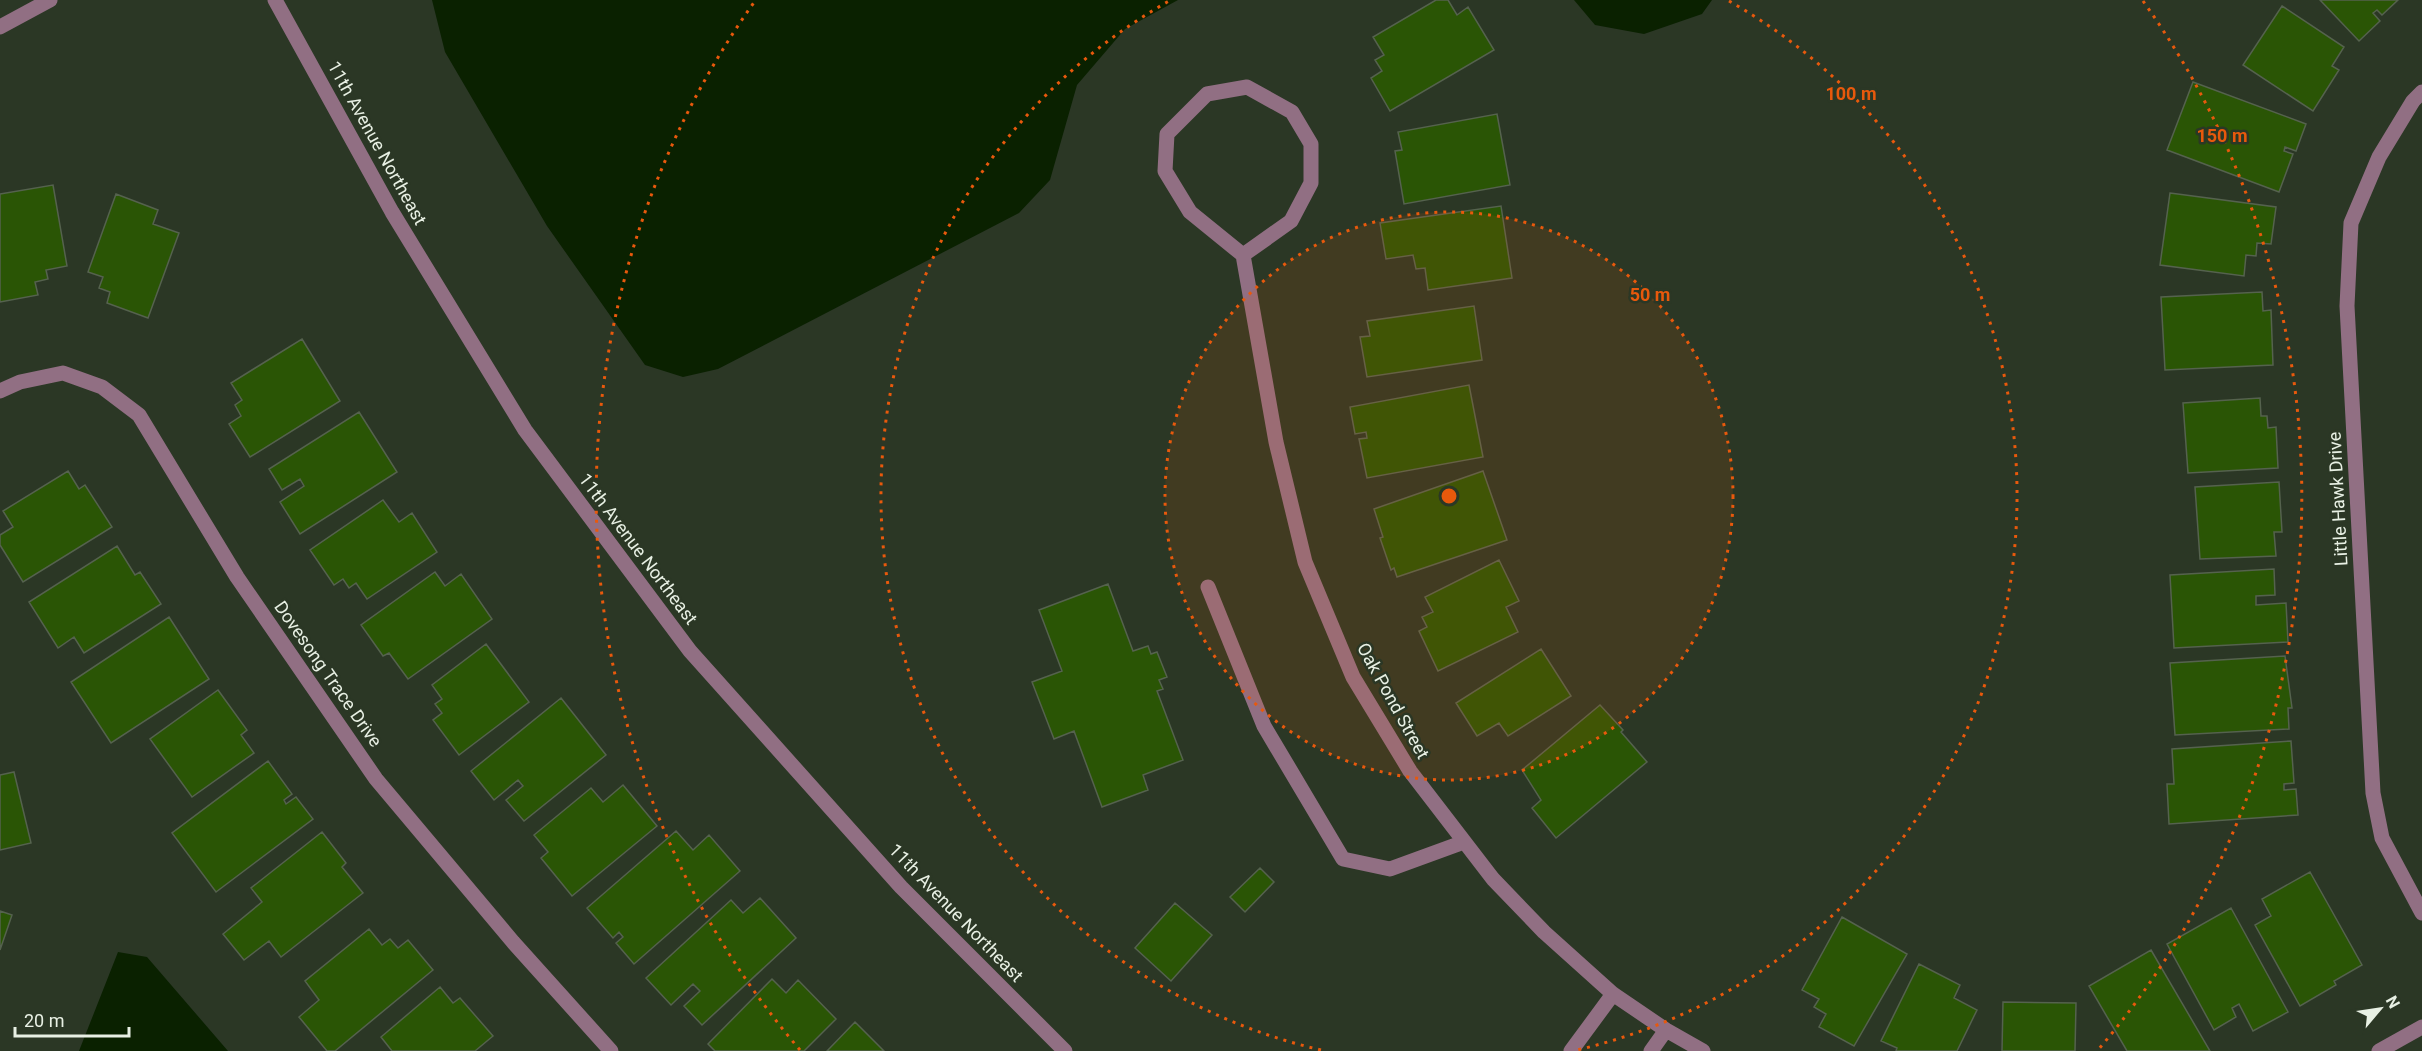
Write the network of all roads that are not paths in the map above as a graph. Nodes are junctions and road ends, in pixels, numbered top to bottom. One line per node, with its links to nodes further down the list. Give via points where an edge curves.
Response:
1 (50, 0): 3 (street)
2 (275, 0): 14 (street, 11th Avenue Northeast, via 392,212 525,430 690,651 901,887)
3 (0, 27)
4 (2422, 92): 9 (street, Little Hawk Drive, via 2379,157 2351,223 2348,306 2373,793 2382,838)
5 (1243, 255): 5 (street, via 1190,212 1165,171 1167,134 1207,94 1247,87 1292,112 1311,144 1311,183 1291,221); 8 (street, Oak Pond Street, via 1276,442 1305,561 1353,677 1410,771)
6 (0, 391): 13 (street, Dovesong Trace Drive, via 20,382 63,374 102,387 139,415 237,577 376,779)
7 (1208, 587): 8 (street, via 1263,726 1343,859 1390,869)
8 (1464, 843): 10 (street, Oak Pond Street, via 1544,932)
9 (2422, 913)
10 (1613, 993): 12 (street, Oak Pond Street); 15 (street)
11 (2422, 1027): 18 (street)
12 (1666, 1030): 16 (street); 17 (street, Oak Pond Street)
13 (611, 1051)
14 (1065, 1051)
15 (1570, 1051)
16 (1651, 1051)
17 (1703, 1051)
18 (2379, 1051)

